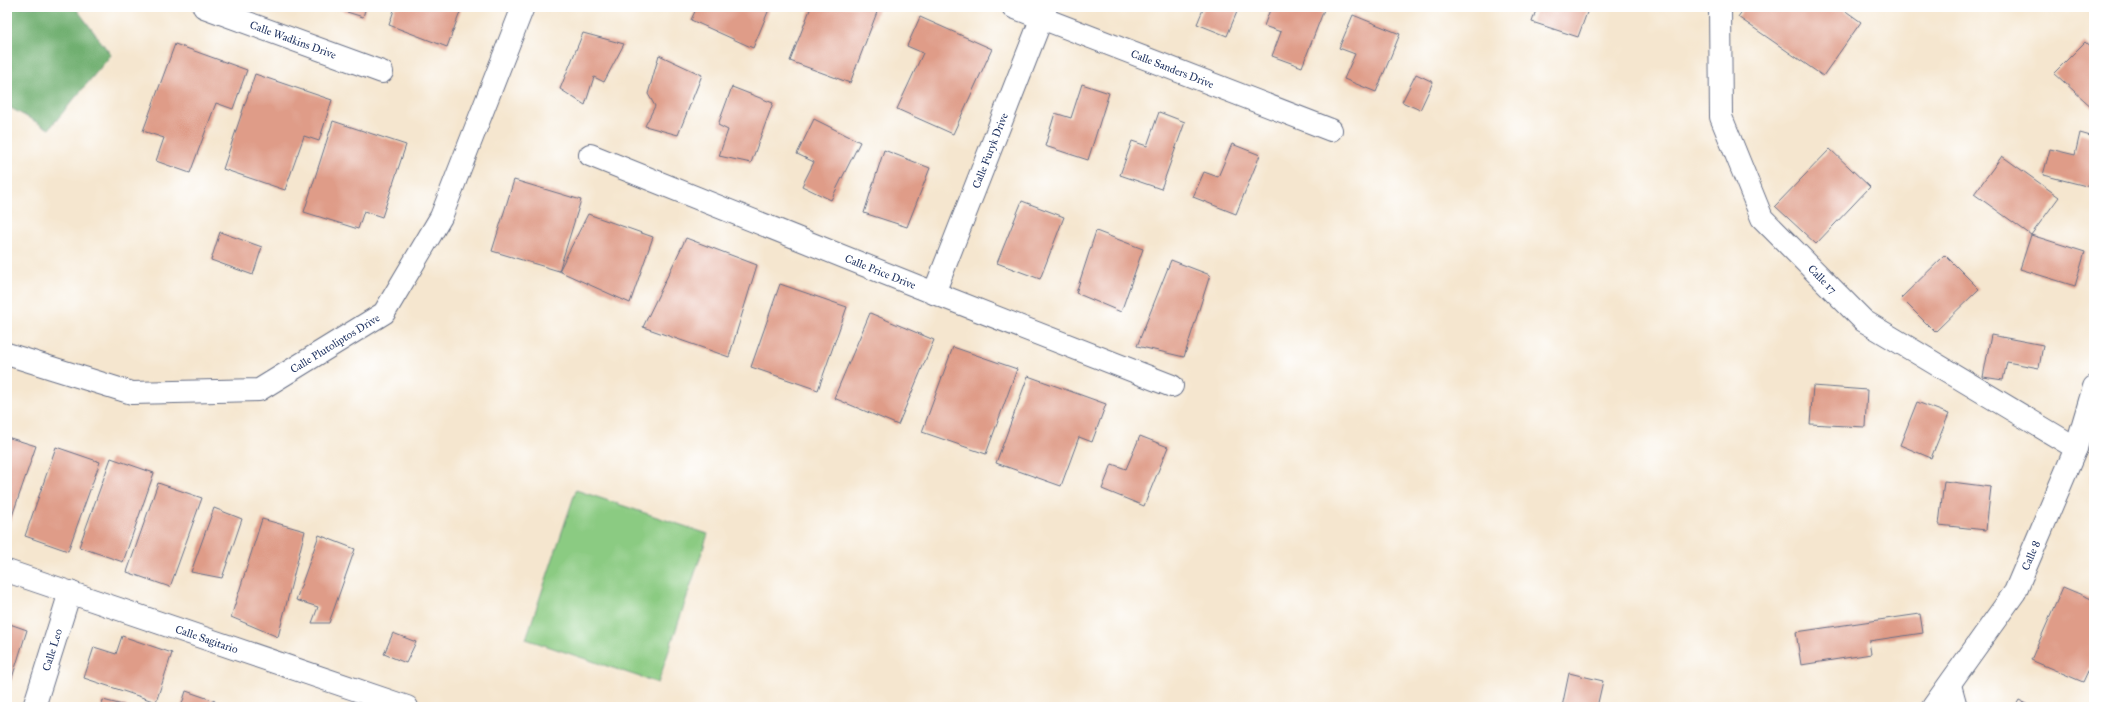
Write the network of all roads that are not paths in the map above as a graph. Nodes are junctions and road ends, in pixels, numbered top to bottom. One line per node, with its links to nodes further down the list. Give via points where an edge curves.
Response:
1 (204, 7): 6 (street, Calle Wadkins Drive)
2 (523, 7): 10 (street, Calle Plutoliptos Drive, via 441,217 384,313 259,390 132,393)
3 (1013, 7): 5 (street, Calle Sanders Drive)
4 (1720, 7): 13 (street, Calle 17, via 1721,117 1762,218 1864,321)
5 (1044, 13): 7 (street, Calle Sanders Drive); 9 (street, Calle Furyk Drive)
6 (382, 72)
7 (1331, 130)
8 (590, 155): 9 (street, Calle Price Drive)
9 (934, 293): 11 (street, Calle Price Drive)
10 (7, 354)
11 (1172, 386)
12 (2094, 387): 13 (street, Calle 8)
13 (2076, 448): 16 (street, Calle 8, via 2015,592)
14 (7, 571): 15 (street, Calle Sagitario)
15 (70, 592): 17 (street, Calle Leo); 18 (street, Calle Sagitario)
16 (1950, 685): 19 (street, Calle 8); 20 (street)
17 (34, 707)
18 (407, 707)
19 (1933, 707)
20 (1956, 707)

